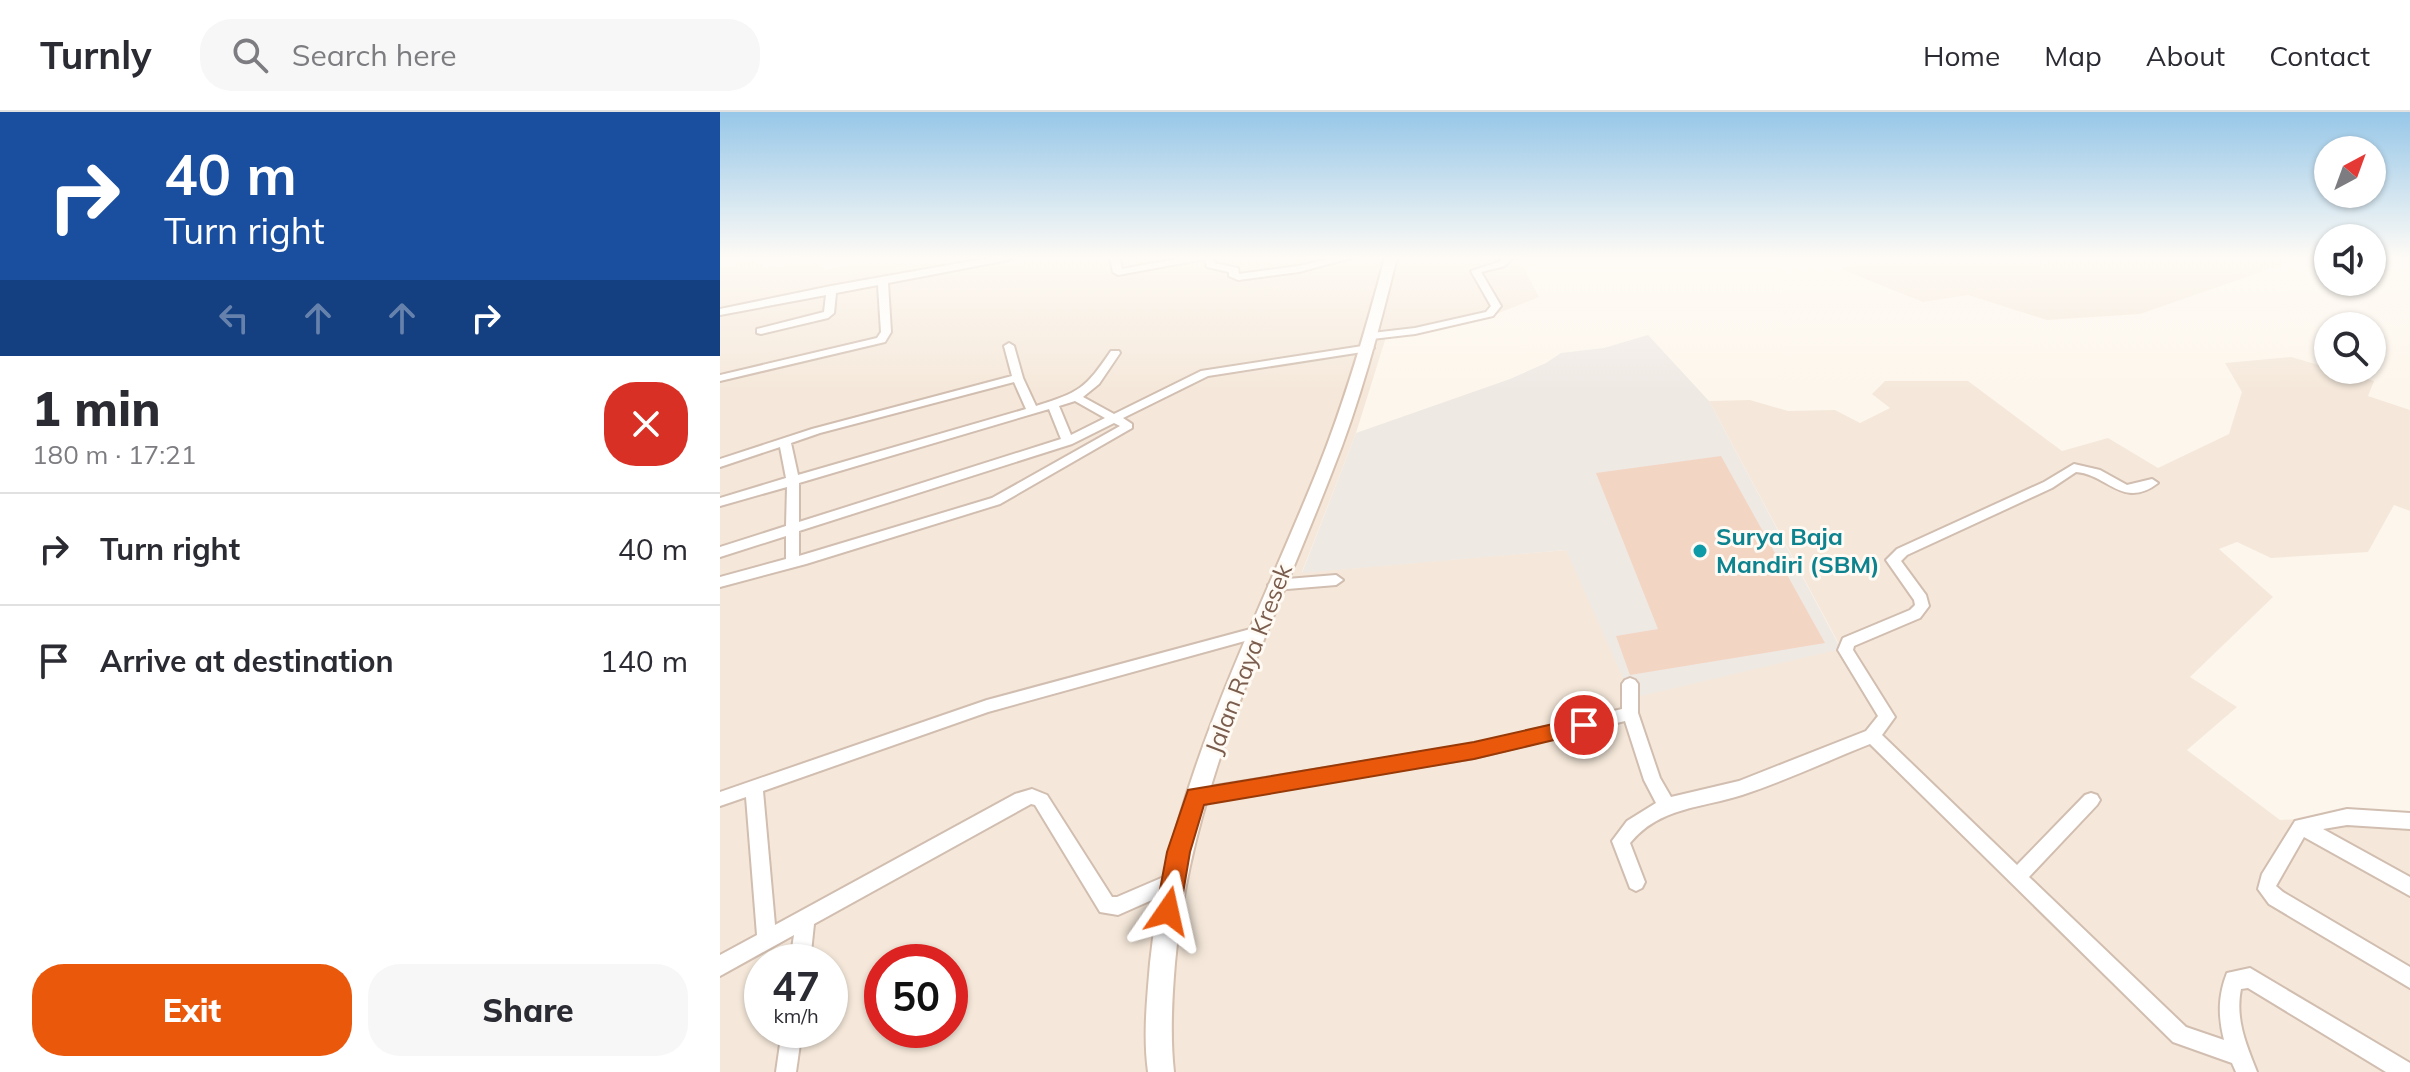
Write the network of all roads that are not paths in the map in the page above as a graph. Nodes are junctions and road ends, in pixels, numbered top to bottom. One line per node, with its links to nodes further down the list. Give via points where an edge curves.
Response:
1 (769, 302): 6 (street)
2 (830, 302): 7 (street, via 824,316)
3 (884, 302): 11 (street, via 886,332 881,340)
4 (1380, 302): 8 (main road, Jalan Raya Kresek)
5 (1494, 302): 8 (street, via 1489,314)
6 (720, 312)
7 (761, 331)
8 (1370, 342): 16 (street, via 1205,373); 28 (main road, Jalan Raya Kresek, via 1325,472)
9 (1009, 346): 12 (street)
10 (1115, 353): 13 (street, via 1095,382)
11 (720, 378)
12 (1018, 378): 15 (street); 18 (street, via 816,431)
13 (1076, 397): 14 (street); 16 (street)
14 (1052, 404): 15 (street); 17 (street)
15 (1032, 409): 20 (street)
16 (1116, 419): 17 (street); 25 (street, via 1127,430 996,501)
17 (1068, 441): 23 (street)
18 (785, 444): 19 (street); 20 (street)
19 (720, 463)
20 (793, 480): 22 (street); 23 (street)
21 (2152, 483): 32 (street, via 2124,491 2092,471 2074,468 1893,560 1922,606 1915,614 1848,642 1845,650 1886,710 1887,717)
22 (720, 502)
23 (792, 529): 24 (street); 25 (street)
24 (720, 552)
25 (794, 561): 27 (street)
26 (1336, 580): 28 (street)
27 (720, 582)
28 (1275, 585): 29 (main road, Jalan Raya Kresek)
29 (1258, 632): 33 (street, via 987,706); 34 (main road, Jalan Raya Kresek)
30 (1630, 684): 31 (street)
31 (1630, 713): 34 (street, via 1474,751); 37 (street, via 1652,780)
32 (1872, 736): 37 (street, via 1740,788); 40 (street)
33 (754, 787): 35 (street); 45 (street)
34 (1196, 796): 41 (main road, Jalan Raya Kresek)
35 (720, 799)
36 (2091, 800): 40 (street)
37 (1667, 805): 42 (street, via 1633,826 1621,841)
38 (2410, 821): 39 (street, via 2347,817)
39 (2301, 826): 43 (street); 48 (street, via 2267,889)
40 (2016, 878): 50 (street, via 2180,1035)
41 (1173, 882): 44 (street, via 1107,906 1041,800 1032,796); 52 (main road, Jalan Raya Kresek, via 1162,940)
42 (1636, 882)
43 (2410, 887)
44 (805, 918): 45 (street); 46 (street)
45 (767, 939): 47 (street)
46 (802, 944)
47 (720, 966)
48 (2410, 978)
49 (789, 1048): 51 (street)
50 (2243, 1063): 53 (street, via 2229,990 2234,980 2250,978)
51 (786, 1072)
52 (1161, 1072)
53 (2406, 1072)

